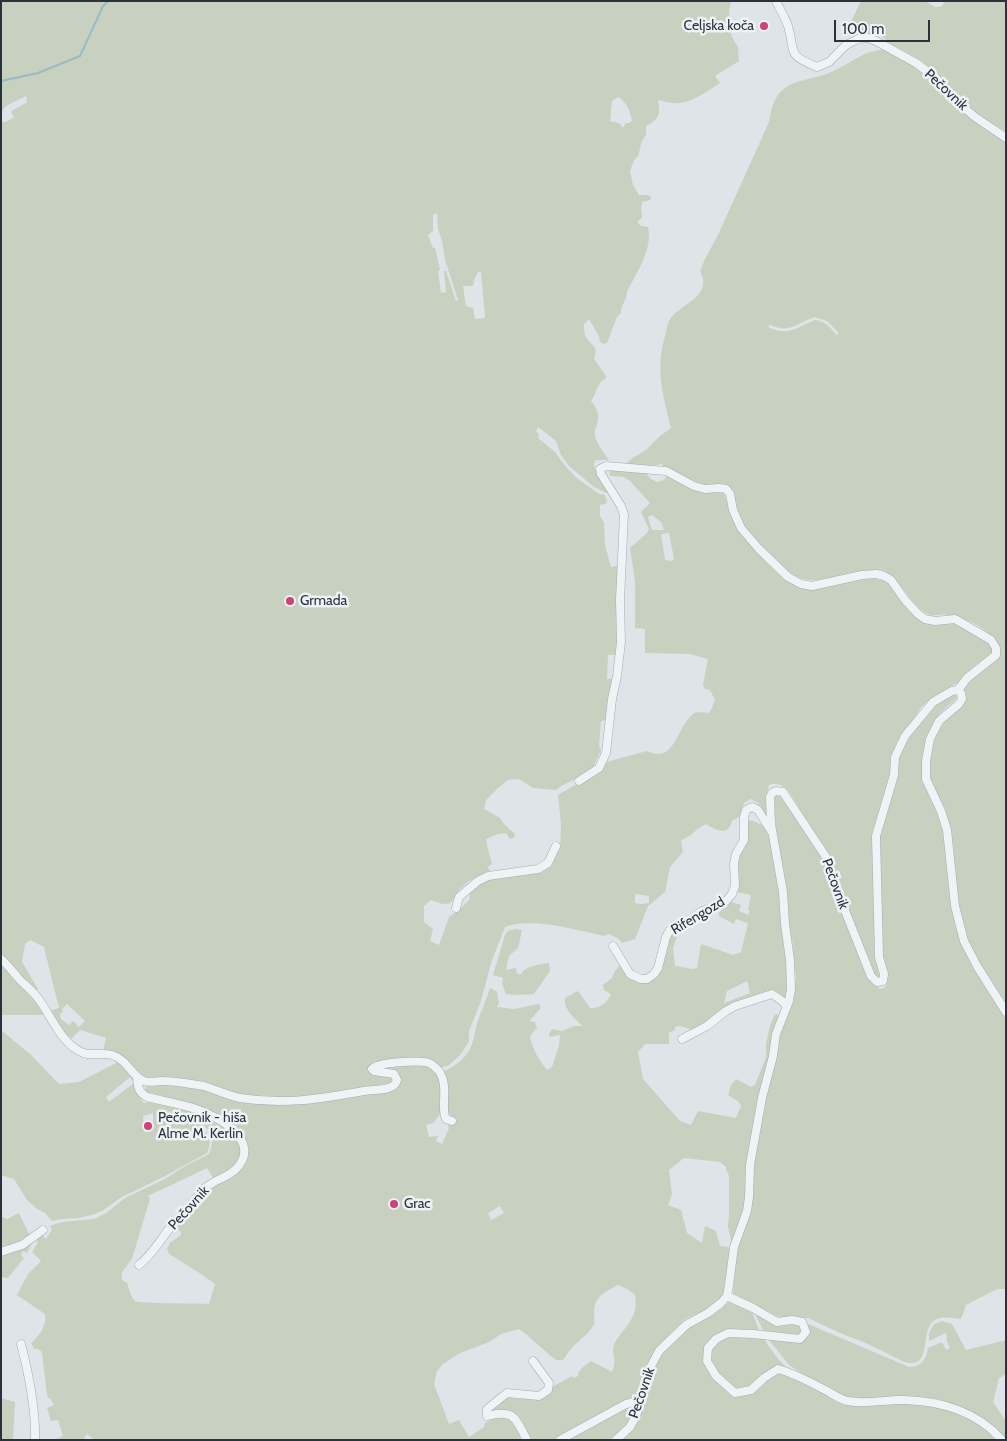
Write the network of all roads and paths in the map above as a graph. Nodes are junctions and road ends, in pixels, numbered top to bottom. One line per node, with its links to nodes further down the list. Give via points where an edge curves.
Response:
1 (776, 1): 2 (street, Pečovnik, via 788,26 792,52 799,60 817,67 829,62 846,45 858,39 876,40 936,78 955,100)
2 (1006, 138)
3 (958, 690): 4 (street, via 967,678 996,655 996,648 984,635 955,619 925,619 884,576 862,575 812,586 788,577 741,528 726,489 694,486 666,471 602,467 601,474 624,515 621,642 606,754 598,768); 5 (street, Pečovnik, via 933,702 905,736 895,757 894,775 876,836 879,957 883,981 877,982 871,976 826,856 783,792 776,791 770,797); 11 (street, via 962,699 939,721 930,739 926,779 947,830 955,906 964,941)
4 (579, 781)
5 (772, 832): 8 (street, Rifengozd, via 758,810 752,806 746,810 744,840 736,854 732,894 720,905 702,911 670,930 654,974 647,979 630,974); 10 (street, Pečovnik, via 783,892 790,960 791,989)
6 (556, 846): 7 (street, via 548,863 538,869 488,876 478,881 459,898)
7 (456, 908)
8 (613, 946)
9 (1, 959): 13 (street, Pečovnik, via 33,992 58,1030 76,1049 88,1054 112,1055 126,1063)
10 (786, 1006): 12 (street, via 772,994 735,1006); 18 (street, Pečovnik, via 776,1034 762,1098 750,1165 750,1197 734,1247)
11 (1006, 1012)
12 (682, 1039)
13 (136, 1077): 14 (street, Pečovnik, via 146,1082 203,1086 238,1097 272,1102 314,1100 392,1087 398,1080 395,1076 372,1068 387,1062 426,1062 439,1070 443,1079 444,1116); 17 (street, Pečovnik, via 141,1094 208,1114 240,1136 244,1145 244,1155 237,1169 204,1189)
14 (452, 1121)
15 (43, 1230): 16 (street, via 22,1245)
16 (1, 1252)
17 (140, 1265)
18 (726, 1296): 21 (street, Pečovnik, via 708,1313 690,1322 659,1351); 26 (street, via 777,1322 802,1322 806,1332 800,1339 728,1333 716,1339 708,1348 707,1362 716,1376 735,1393 751,1390 778,1369 793,1373 846,1401 906,1400 944,1404 993,1429)
19 (21, 1344): 22 (street)
20 (533, 1361): 23 (street, via 549,1383 548,1390 539,1396 507,1393 487,1409 487,1416 506,1413 514,1417)
21 (639, 1401): 24 (street, via 626,1404); 25 (street, Pečovnik, via 630,1427)
22 (35, 1440)
23 (527, 1440)
24 (560, 1440)
25 (616, 1440)
26 (1002, 1440)

